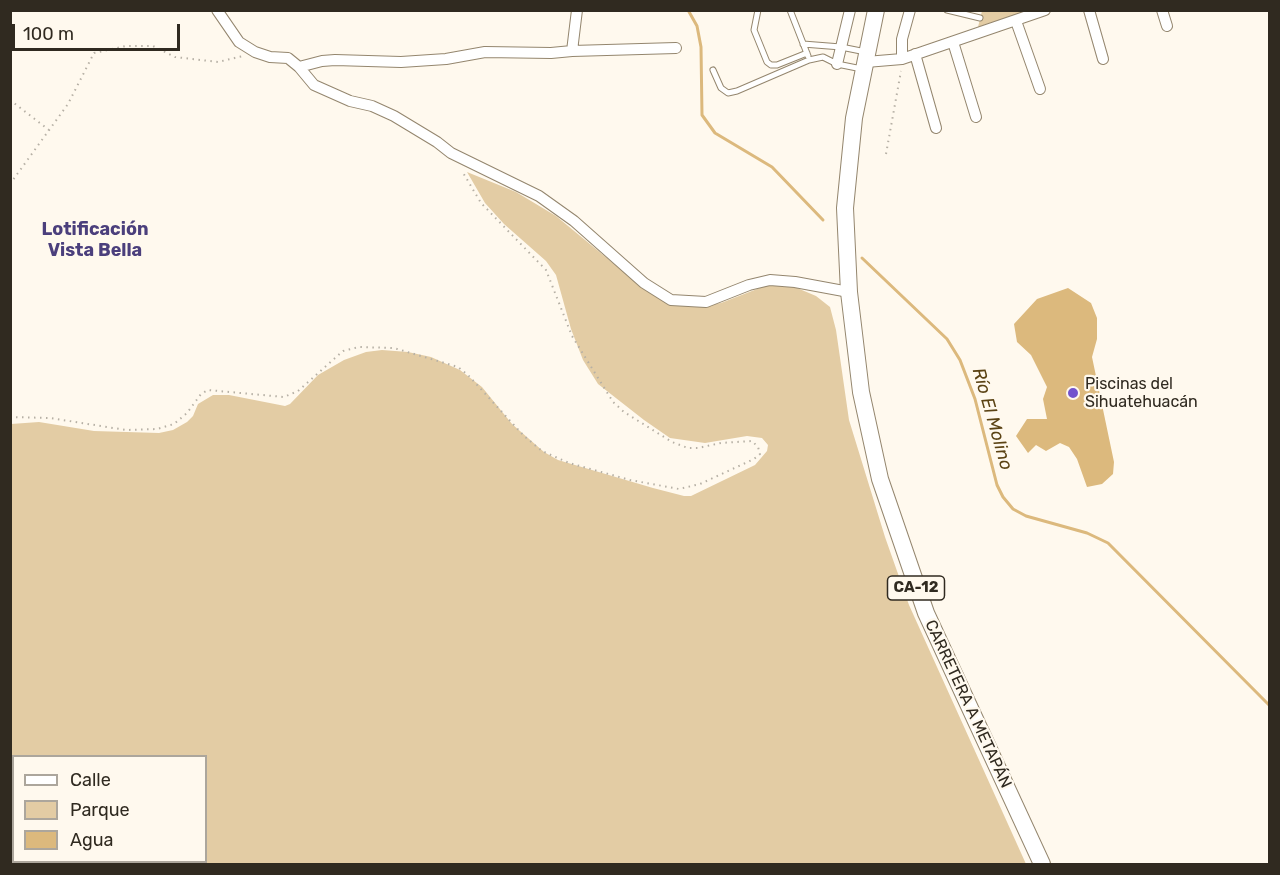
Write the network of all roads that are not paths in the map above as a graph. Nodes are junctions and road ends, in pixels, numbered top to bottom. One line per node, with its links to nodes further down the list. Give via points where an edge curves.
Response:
1 (217, 10): 27 (street, via 239,42 270,57 288,58)
2 (577, 10): 19 (street)
3 (758, 10): 20 (lane, via 754,30 771,66)
4 (790, 10): 16 (lane)
5 (850, 10): 17 (street)
6 (876, 10): 25 (main road, CARRETERA A METAPÁN / CA-12)
7 (910, 10): 22 (street, via 902,39)
8 (947, 10): 12 (lane)
9 (1045, 10): 13 (street)
10 (1089, 10): 23 (street)
11 (1162, 10): 14 (street)
12 (980, 18)
13 (1016, 21): 15 (street); 29 (street)
14 (1167, 26)
15 (953, 42): 21 (street); 30 (street)
16 (803, 44): 17 (lane); 20 (lane)
17 (841, 47): 25 (lane); 26 (street)
18 (676, 48): 19 (street)
19 (572, 51): 27 (street, via 485,52 401,62 335,60)
20 (807, 53): 24 (lane)
21 (915, 54): 22 (street); 31 (street)
22 (902, 59): 25 (street)
23 (1103, 59)
24 (809, 60): 26 (lane, via 824,57); 28 (lane, via 728,93 721,88)
25 (866, 61): 26 (lane); 32 (main road, CARRETERA A METAPÁN / CA-12, via 854,118 845,208)
26 (837, 64)
27 (299, 67): 32 (street, via 314,85 350,101 372,105 454,155 539,196 574,221 644,283 671,300 706,302 770,280)
28 (713, 70)
29 (1040, 89)
30 (976, 117)
31 (936, 128)
32 (849, 292): 33 (main road, CARRETERA A METAPÁN / CA-12, via 861,392 891,516 926,613)
33 (1042, 864)

